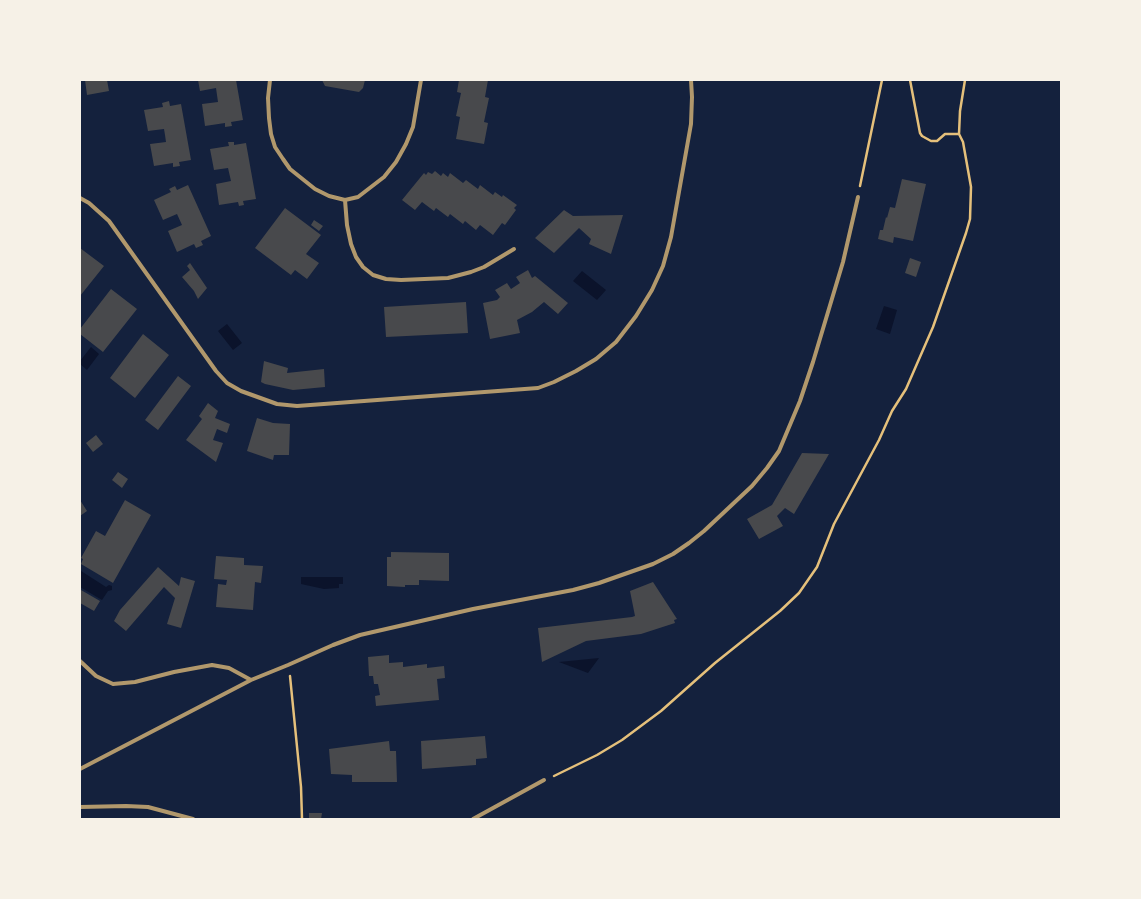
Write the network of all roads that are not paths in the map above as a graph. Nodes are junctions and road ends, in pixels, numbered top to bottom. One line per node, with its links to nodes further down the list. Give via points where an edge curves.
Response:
1 (270, 80): 6 (street, via 269,118 275,147 290,169 315,189)
2 (420, 80): 6 (street, via 412,127 396,162 384,177 371,187)
3 (691, 80): 5 (street, via 691,124 671,237 663,266 652,290 616,342 596,359 576,371 538,388 297,406 277,404 248,394 227,383 216,371 109,221)
4 (858, 196): 9 (street, via 843,262 813,362 787,433 768,468 699,535 673,554 653,564 599,583 360,635)
5 (80, 198)
6 (346, 200): 7 (street, via 347,226 356,257 368,271 386,280 448,278 484,267)
7 (514, 249)
8 (80, 661): 9 (street, via 96,676 113,684 135,682 212,665 229,668)
9 (251, 680): 10 (street)
10 (80, 769)
11 (544, 780): 14 (street)
12 (80, 807): 13 (street, via 148,807)
13 (193, 819)
14 (473, 819)

